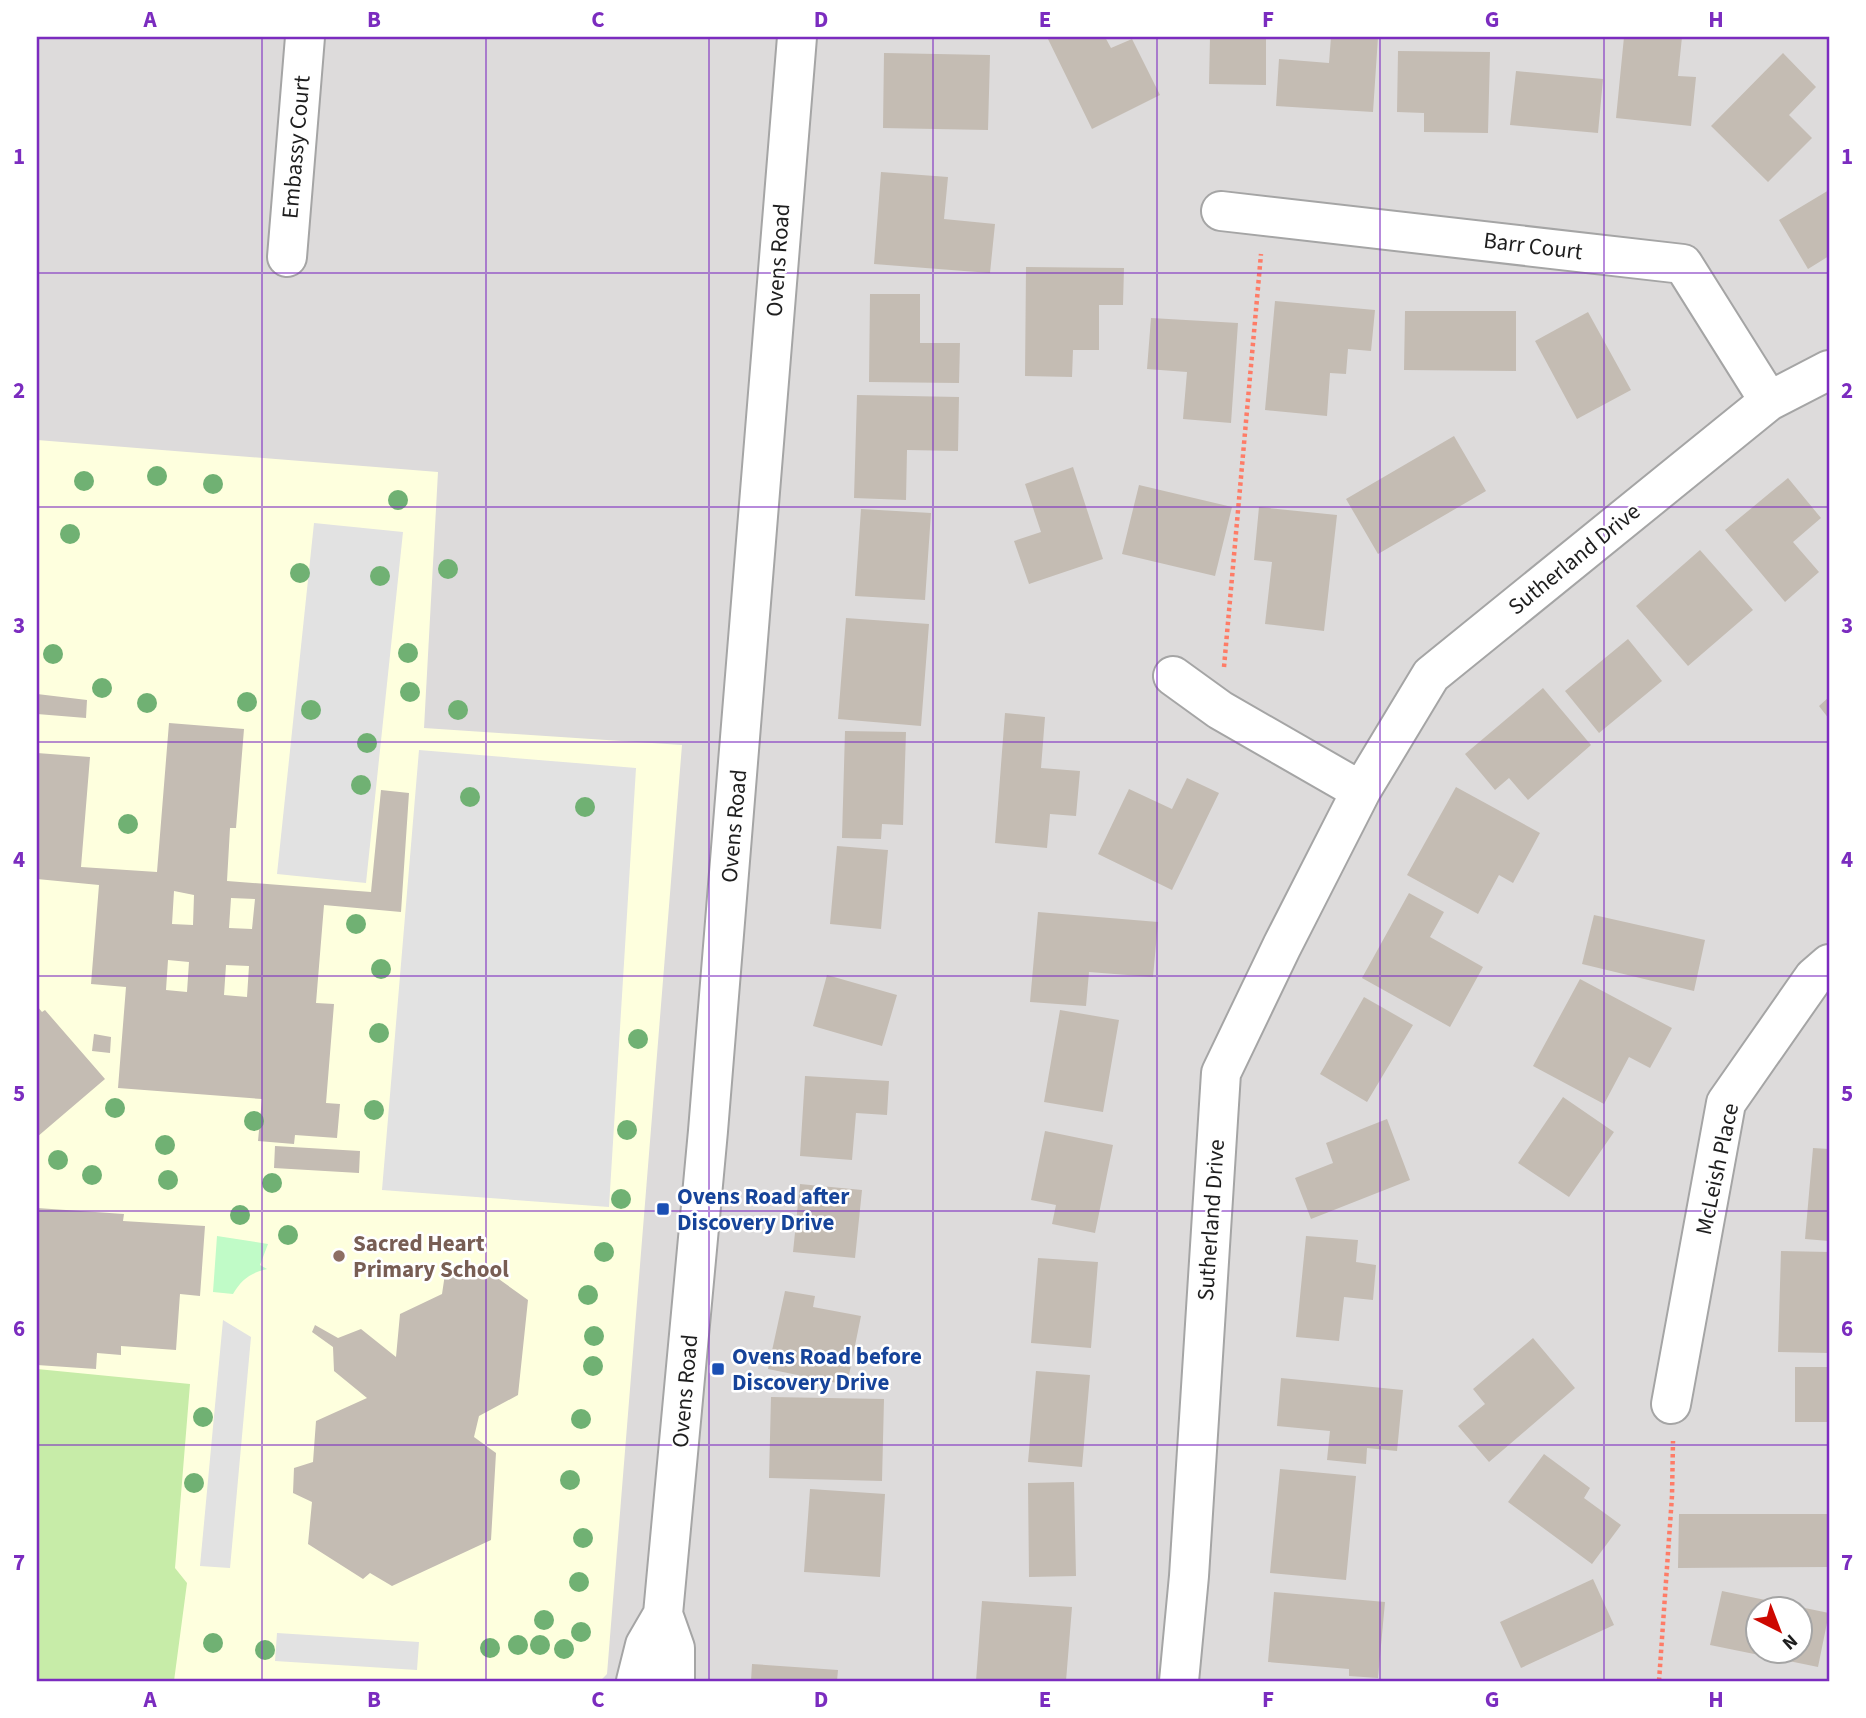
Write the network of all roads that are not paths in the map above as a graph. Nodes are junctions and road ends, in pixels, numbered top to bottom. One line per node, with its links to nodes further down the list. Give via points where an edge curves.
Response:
1 (305, 37): 4 (street, Embassy Court)
2 (797, 37): 11 (street, Ovens Road, via 708,1131)
3 (1221, 211): 6 (street, Barr Court, via 1683,264)
4 (287, 257)
5 (1829, 370): 6 (street, Sutherland Drive)
6 (1769, 401): 8 (street, Sutherland Drive, via 1431,675)
7 (1173, 676): 8 (street, via 1220,710)
8 (1362, 792): 14 (street, Sutherland Drive, via 1221,1073)
9 (1829, 964): 10 (street, McLeish Place, via 1814,977 1726,1103)
10 (1671, 1404)
11 (663, 1614): 12 (street, Ovens Road, via 645,1645); 13 (street, Ovens Road, via 674,1648)
12 (636, 1681)
13 (675, 1681)
14 (1179, 1681)

